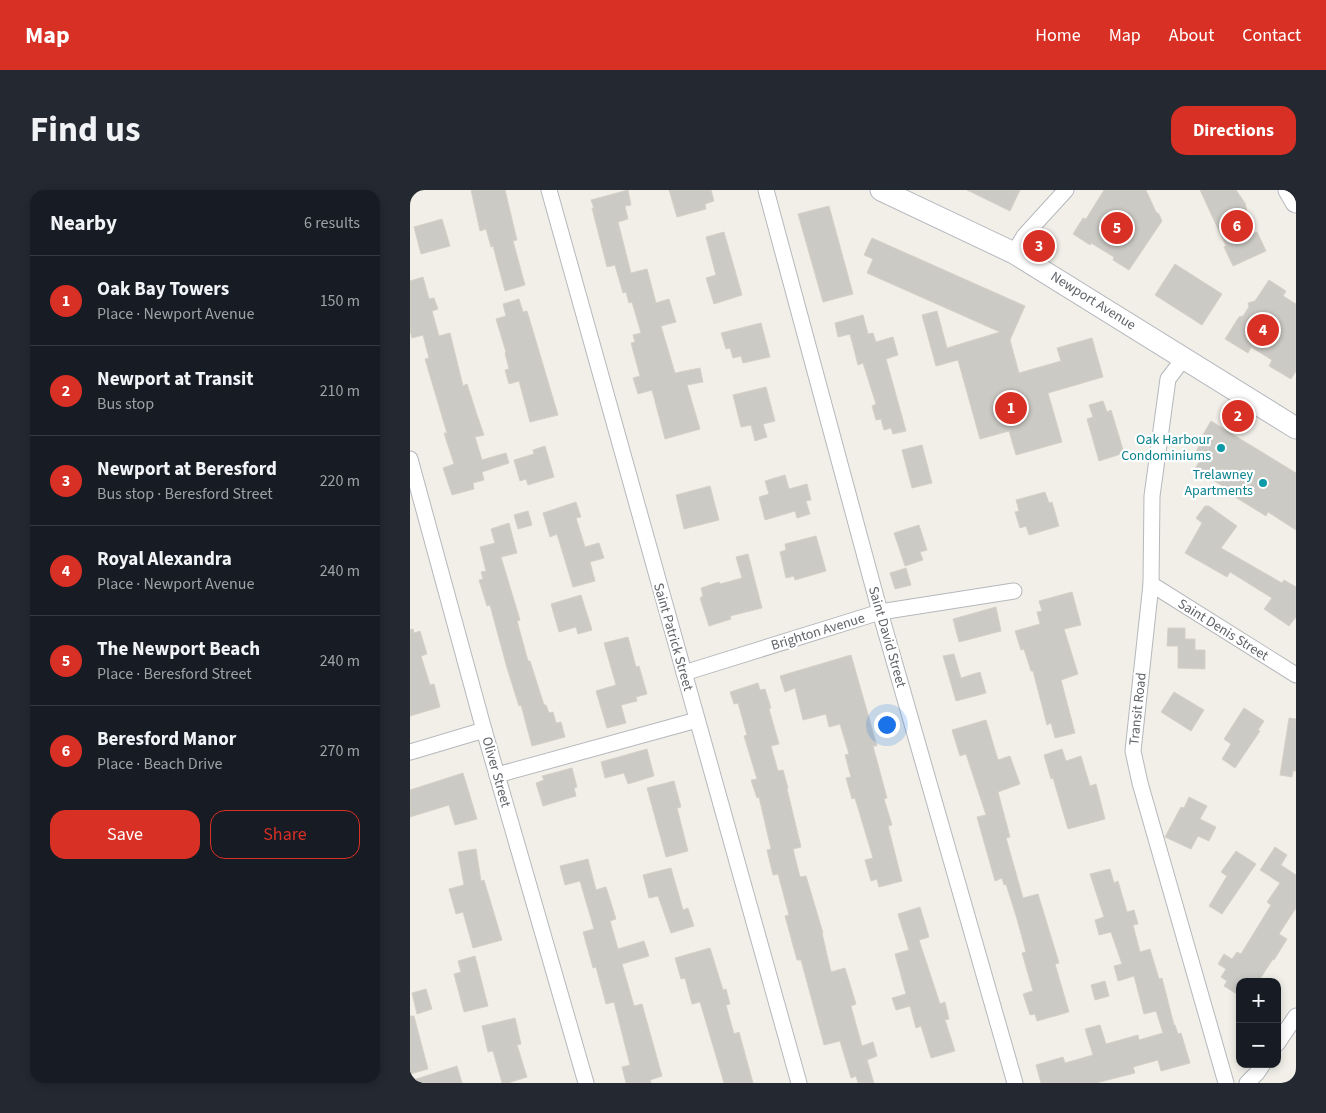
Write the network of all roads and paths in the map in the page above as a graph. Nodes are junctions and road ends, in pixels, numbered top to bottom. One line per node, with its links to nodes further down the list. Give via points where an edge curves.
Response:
1 (549, 190): 14 (street, Saint Patrick Street)
2 (766, 190): 13 (street, Saint David Street)
3 (881, 190): 7 (street, Newport Avenue)
4 (1066, 190): 7 (street, via 1024,236)
5 (1289, 190): 6 (street)
6 (1296, 202)
7 (1014, 253): 8 (street, Newport Avenue)
8 (1184, 358): 9 (street, Newport Avenue); 11 (street, Transit Road, via 1168,379 1152,496)
9 (1296, 428)
10 (410, 459): 17 (street, Oliver Street)
11 (1150, 584): 15 (street, Saint Denis Street); 26 (street, Transit Road, via 1133,751)
12 (1014, 591): 13 (street, Brighton Avenue)
13 (880, 612): 14 (street, Brighton Avenue); 25 (street, Saint David Street)
14 (684, 673): 16 (street, Saint Patrick Street)
15 (1296, 675)
16 (697, 720): 19 (street); 24 (street, Saint Patrick Street)
17 (484, 730): 18 (street); 19 (street, Oliver Street)
18 (410, 752)
19 (497, 775): 23 (street, Oliver Street)
20 (1296, 1016): 21 (street)
21 (1281, 1038)
22 (1259, 1068): 27 (street)
23 (586, 1083)
24 (799, 1083)
25 (1015, 1083)
26 (1226, 1083)
27 (1246, 1083)

